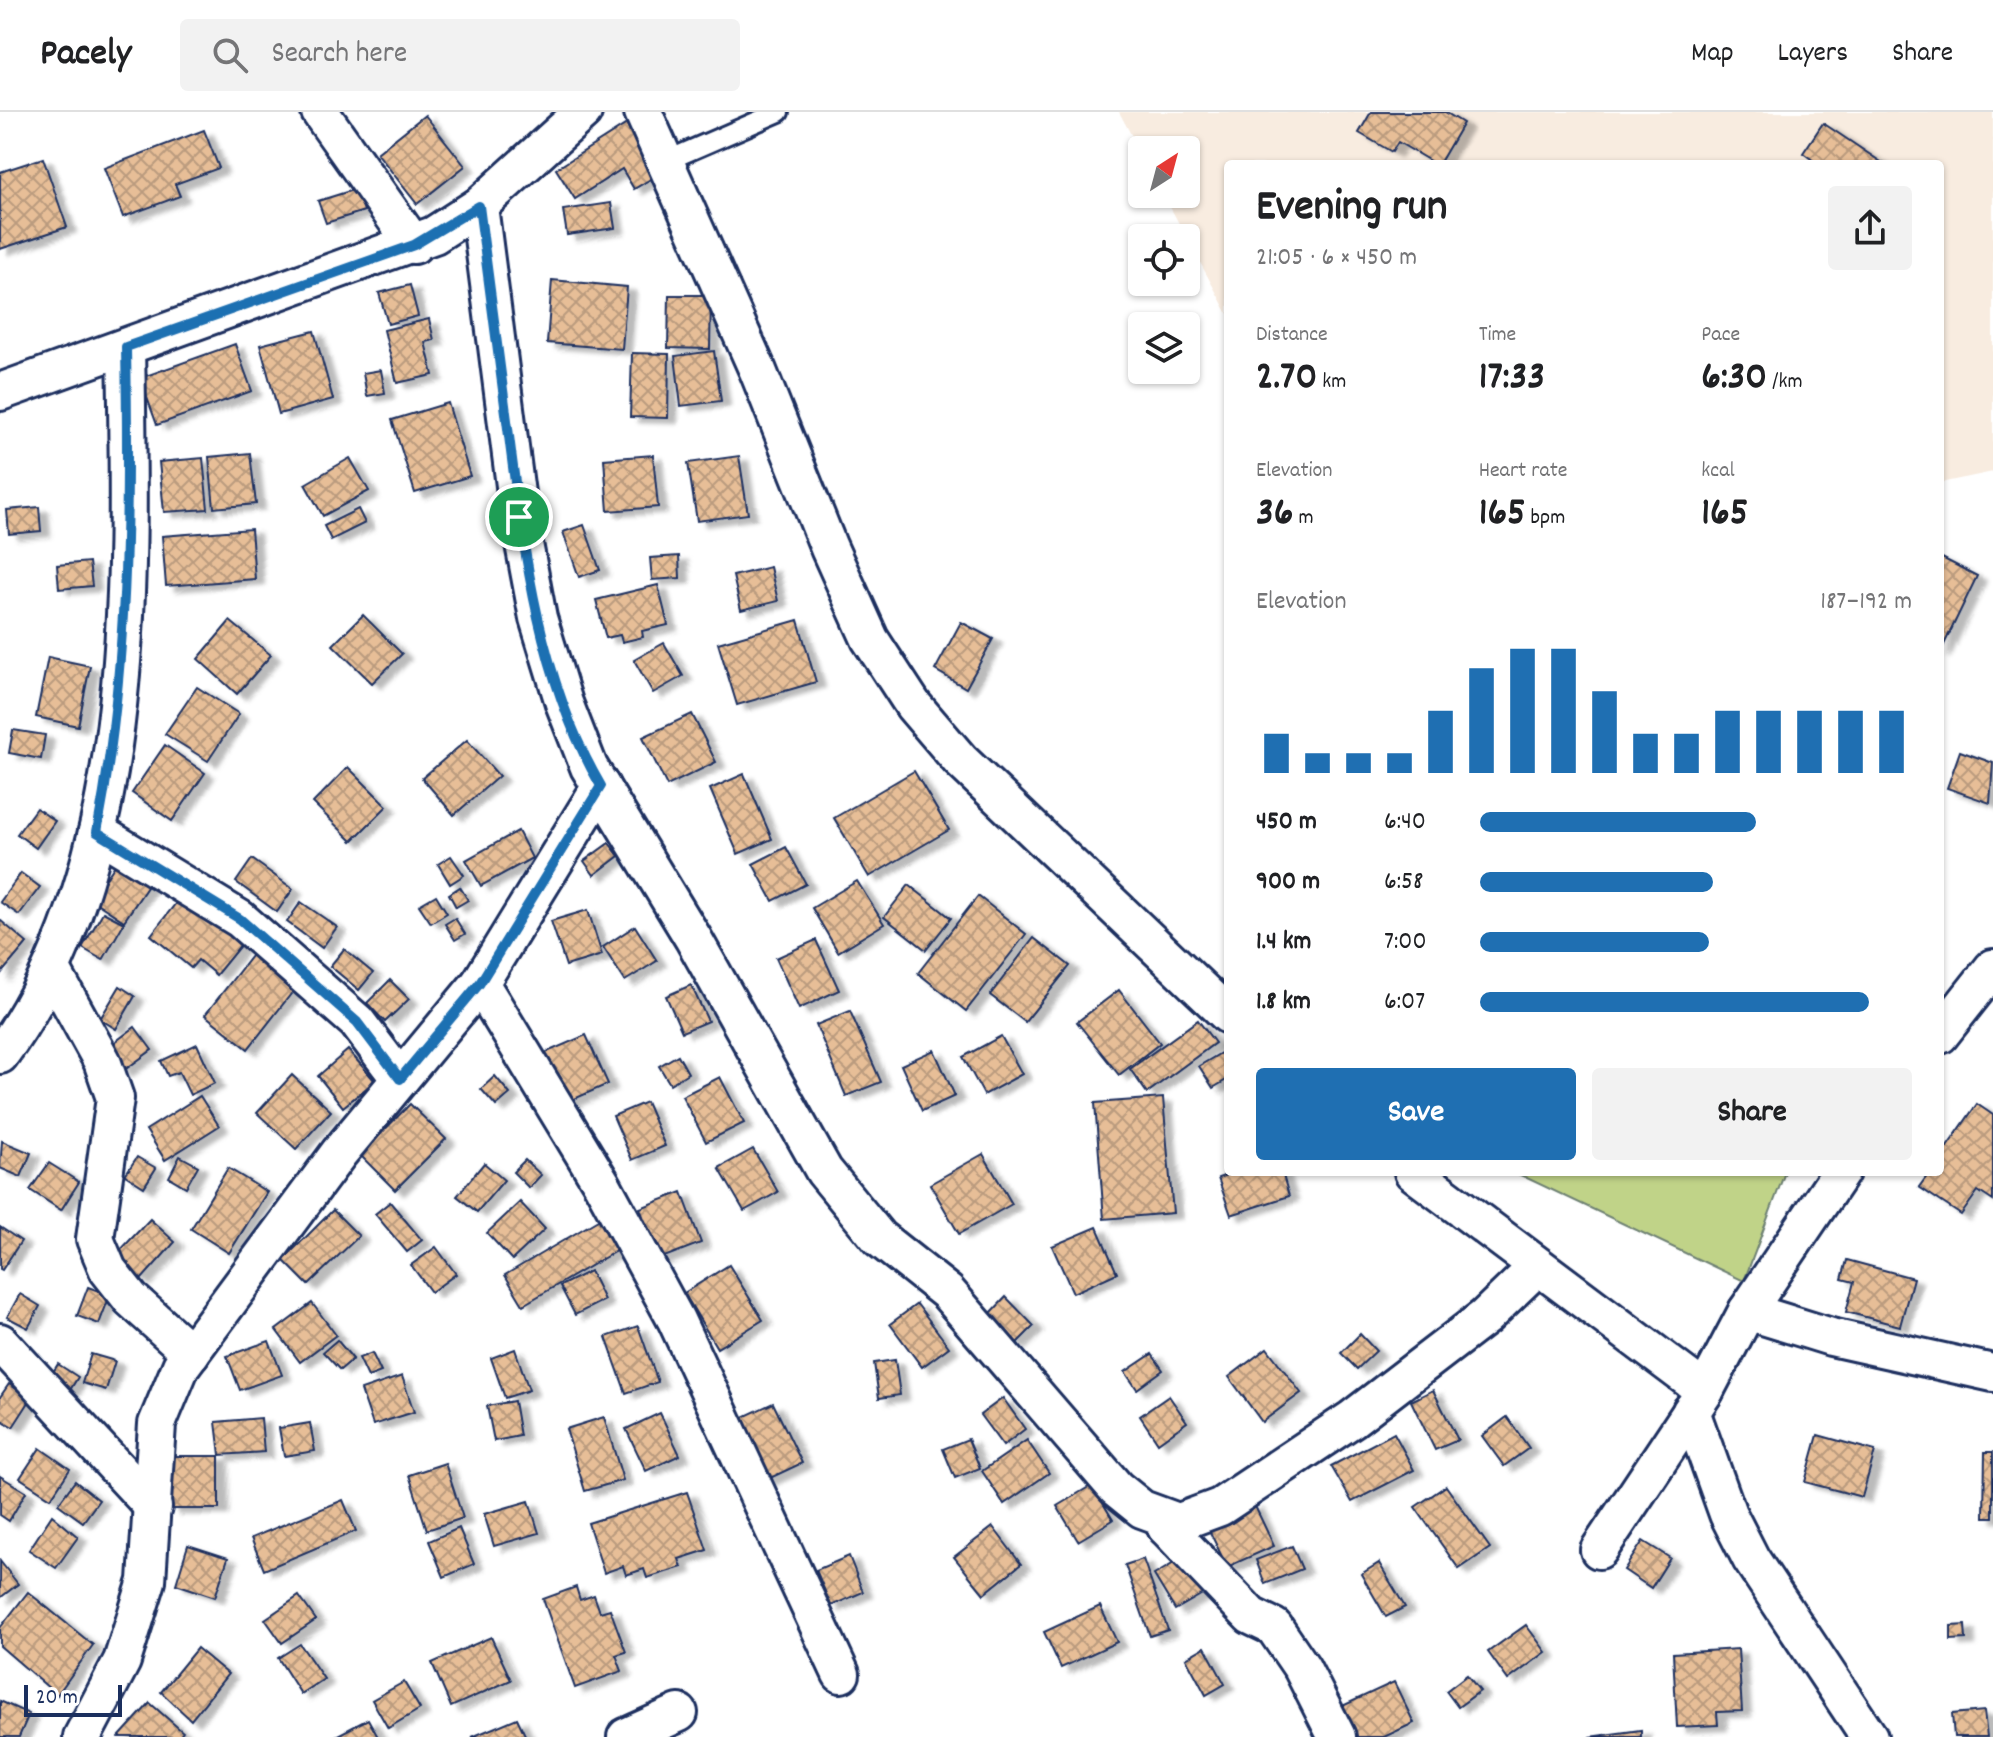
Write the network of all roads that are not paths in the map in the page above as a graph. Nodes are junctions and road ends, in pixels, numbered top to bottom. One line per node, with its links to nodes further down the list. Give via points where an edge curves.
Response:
1 (320, 112): 7 (street)
2 (583, 112): 6 (street)
3 (643, 112): 5 (street)
4 (779, 112): 5 (lane)
5 (666, 161): 15 (street, via 870,639 913,705 960,760)
6 (479, 206): 7 (street); 10 (street, via 519,517 538,618 564,703)
7 (414, 245): 8 (street)
8 (126, 347): 9 (street); 11 (street, via 129,481 119,690)
9 (0, 392)
10 (601, 786): 14 (street); 28 (street, via 824,1171 879,1238 947,1292 1116,1488 1142,1509 1172,1520)
11 (97, 832): 13 (street); 18 (street, via 240,919 357,1022)
12 (1993, 968): 16 (street)
13 (52, 970): 17 (street); 24 (street, via 102,1061 115,1098 95,1239 108,1270 131,1299)
14 (480, 983): 18 (street); 30 (street, via 602,1184 676,1320)
15 (1224, 1011)
16 (1944, 1030)
17 (0, 1055)
18 (400, 1079): 24 (street)
19 (1418, 1176): 21 (street)
20 (1838, 1176): 22 (street)
21 (1537, 1267): 26 (street); 28 (street, via 1485,1317 1352,1419 1220,1507)
22 (1747, 1311): 25 (street, via 1831,1337); 26 (street)
23 (0, 1342): 27 (street)
24 (191, 1353): 27 (street, via 166,1395 157,1424)
25 (1993, 1373)
26 (1698, 1401): 29 (street); 35 (street, via 1728,1514 1751,1559)
27 (153, 1507): 32 (street, via 147,1581 122,1661)
28 (1166, 1527): 34 (street, via 1251,1616 1274,1627)
29 (1599, 1550)
30 (841, 1674)
31 (679, 1713): 33 (street)
32 (88, 1735)
33 (626, 1737)
34 (1337, 1737)
35 (1869, 1737)

